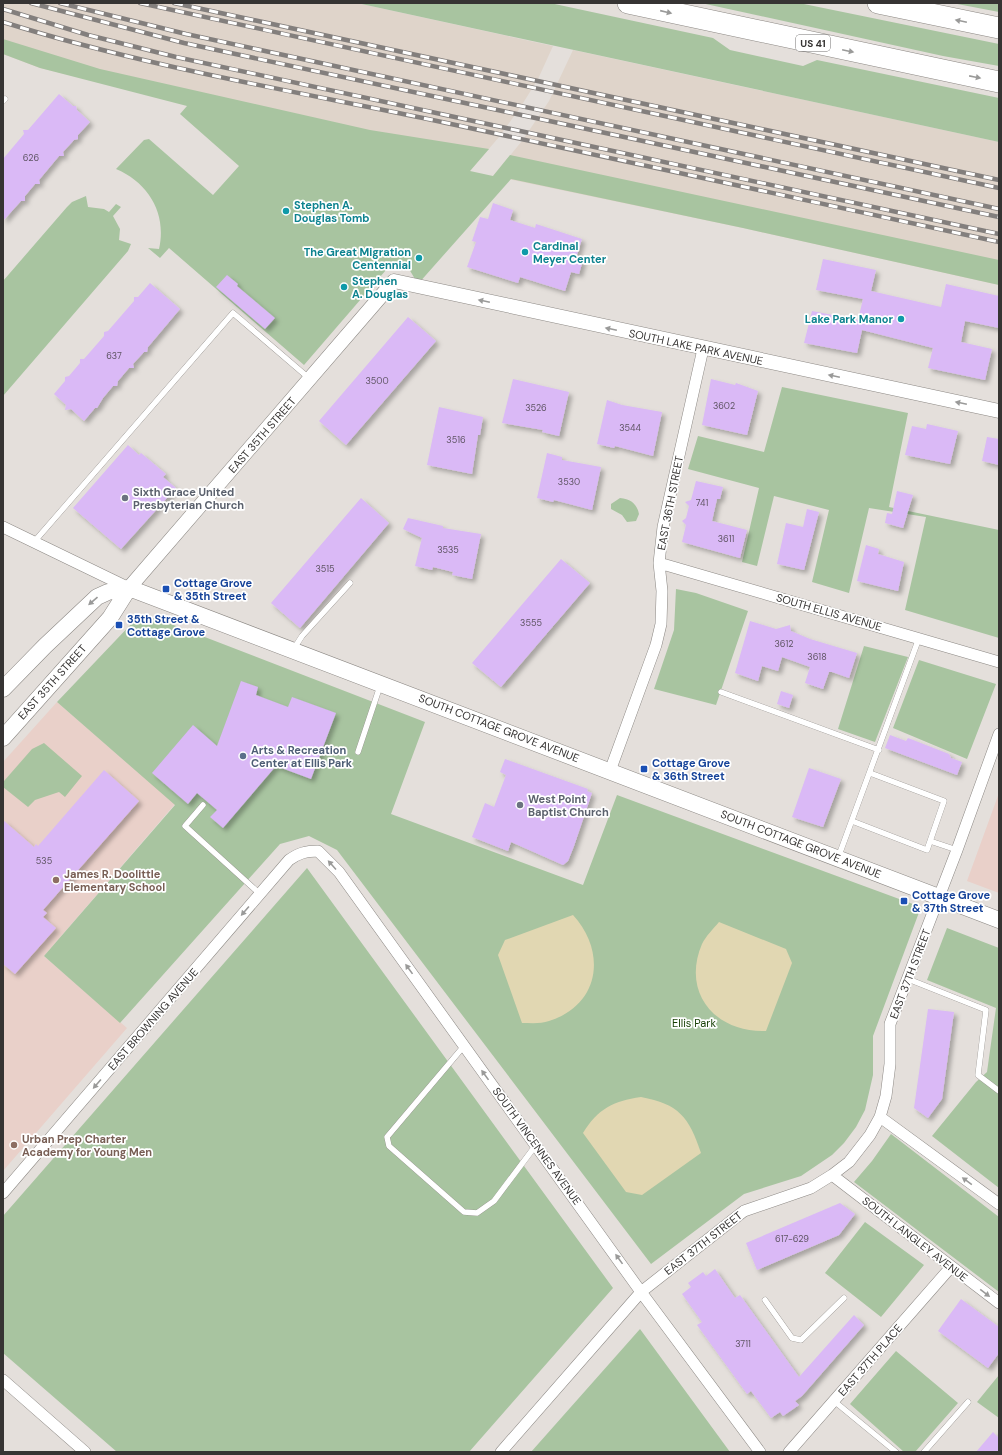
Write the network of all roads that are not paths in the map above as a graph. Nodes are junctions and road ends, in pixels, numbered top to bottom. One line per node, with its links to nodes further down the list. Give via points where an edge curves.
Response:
1 (628, 3): 4 (highway, US 41, one-way to 4)
2 (878, 3): 3 (highway, one-way to 2)
3 (999, 28)
4 (999, 82)
5 (394, 281): 6 (street, SOUTH LAKE PARK AVENUE, one-way to 5); 7 (street, EAST 35TH STREET)
6 (704, 349): 8 (street, SOUTH LAKE PARK AVENUE, one-way to 6); 11 (street, EAST 36TH STREET, via 663,527)
7 (311, 379): 10 (lane, via 233,313); 13 (street, EAST 35TH STREET)
8 (999, 411)
9 (3, 527): 10 (street, SOUTH COTTAGE GROVE AVENUE)
10 (34, 542): 13 (street, SOUTH COTTAGE GROVE AVENUE)
11 (659, 563): 14 (street, SOUTH ELLIS AVENUE); 24 (street, EAST 36TH STREET, via 661,624 656,645)
12 (350, 583): 15 (lane, via 302,636)
13 (129, 588): 15 (main road, SOUTH COTTAGE GROVE AVENUE); 18 (main road, one-way to 18, via 97,597); 21 (main road, EAST 35TH STREET, via 110,618)
14 (919, 638): 16 (street, SOUTH ELLIS AVENUE); 22 (lane)
15 (293, 650): 17 (main road, SOUTH COTTAGE GROVE AVENUE)
16 (999, 662)
17 (381, 684): 23 (lane); 24 (main road, SOUTH COTTAGE GROVE AVENUE)
18 (3, 689)
19 (721, 692): 22 (lane)
20 (999, 734): 29 (street, EAST 37TH STREET)
21 (3, 738)
22 (879, 750): 25 (lane)
23 (358, 752)
24 (610, 770): 31 (main road, SOUTH COTTAGE GROVE AVENUE)
25 (870, 773): 27 (lane); 28 (lane, via 944,801)
26 (203, 805): 32 (lane, via 185,826)
27 (852, 821): 28 (lane, via 927,850); 31 (lane)
28 (930, 841): 29 (lane)
29 (957, 850): 33 (street, EAST 37TH STREET)
30 (307, 851): 32 (street, EAST BROWNING AVENUE, via 289,860); 36 (street, SOUTH VINCENNES AVENUE, one-way to 30, via 339,872 318,851)
31 (838, 859): 33 (main road, SOUTH COTTAGE GROVE AVENUE)
32 (260, 894): 41 (street, EAST BROWNING AVENUE, one-way to 41)
33 (939, 897): 34 (main road, SOUTH COTTAGE GROVE AVENUE); 35 (street, EAST 37TH STREET)
34 (999, 920)
35 (908, 980): 37 (lane, via 986,1010 978,1075); 38 (street, EAST 37TH STREET, via 890,1024 890,1064 886,1096)
36 (464, 1046): 39 (street, SOUTH VINCENNES AVENUE, one-way to 36); 39 (lane, via 388,1136 389,1146 464,1212 477,1213 494,1201)
37 (999, 1091)
38 (880, 1117): 40 (street, EAST 37TH STREET, via 861,1148); 42 (street, one-way to 38)
39 (536, 1145): 44 (street, SOUTH VINCENNES AVENUE, one-way to 39)
40 (832, 1175): 43 (street, SOUTH LANGLEY AVENUE); 44 (street, EAST 37TH STREET, via 811,1188 744,1211)
41 (3, 1194)
42 (999, 1204)
43 (951, 1267): 47 (street, SOUTH LANGLEY AVENUE, one-way to 47); 49 (street, EAST 37TH PLACE)
44 (640, 1292): 52 (street, EAST 37TH STREET); 53 (street, SOUTH VINCENNES AVENUE)
45 (844, 1298): 46 (lane, via 801,1340 792,1338)
46 (765, 1300)
47 (999, 1303)
48 (3, 1380): 51 (street)
49 (834, 1401): 54 (street, EAST 37TH PLACE); 55 (lane)
50 (968, 1402): 56 (lane)
51 (85, 1452)
52 (501, 1452)
53 (760, 1452)
54 (789, 1452)
55 (896, 1452)
56 (924, 1452)

